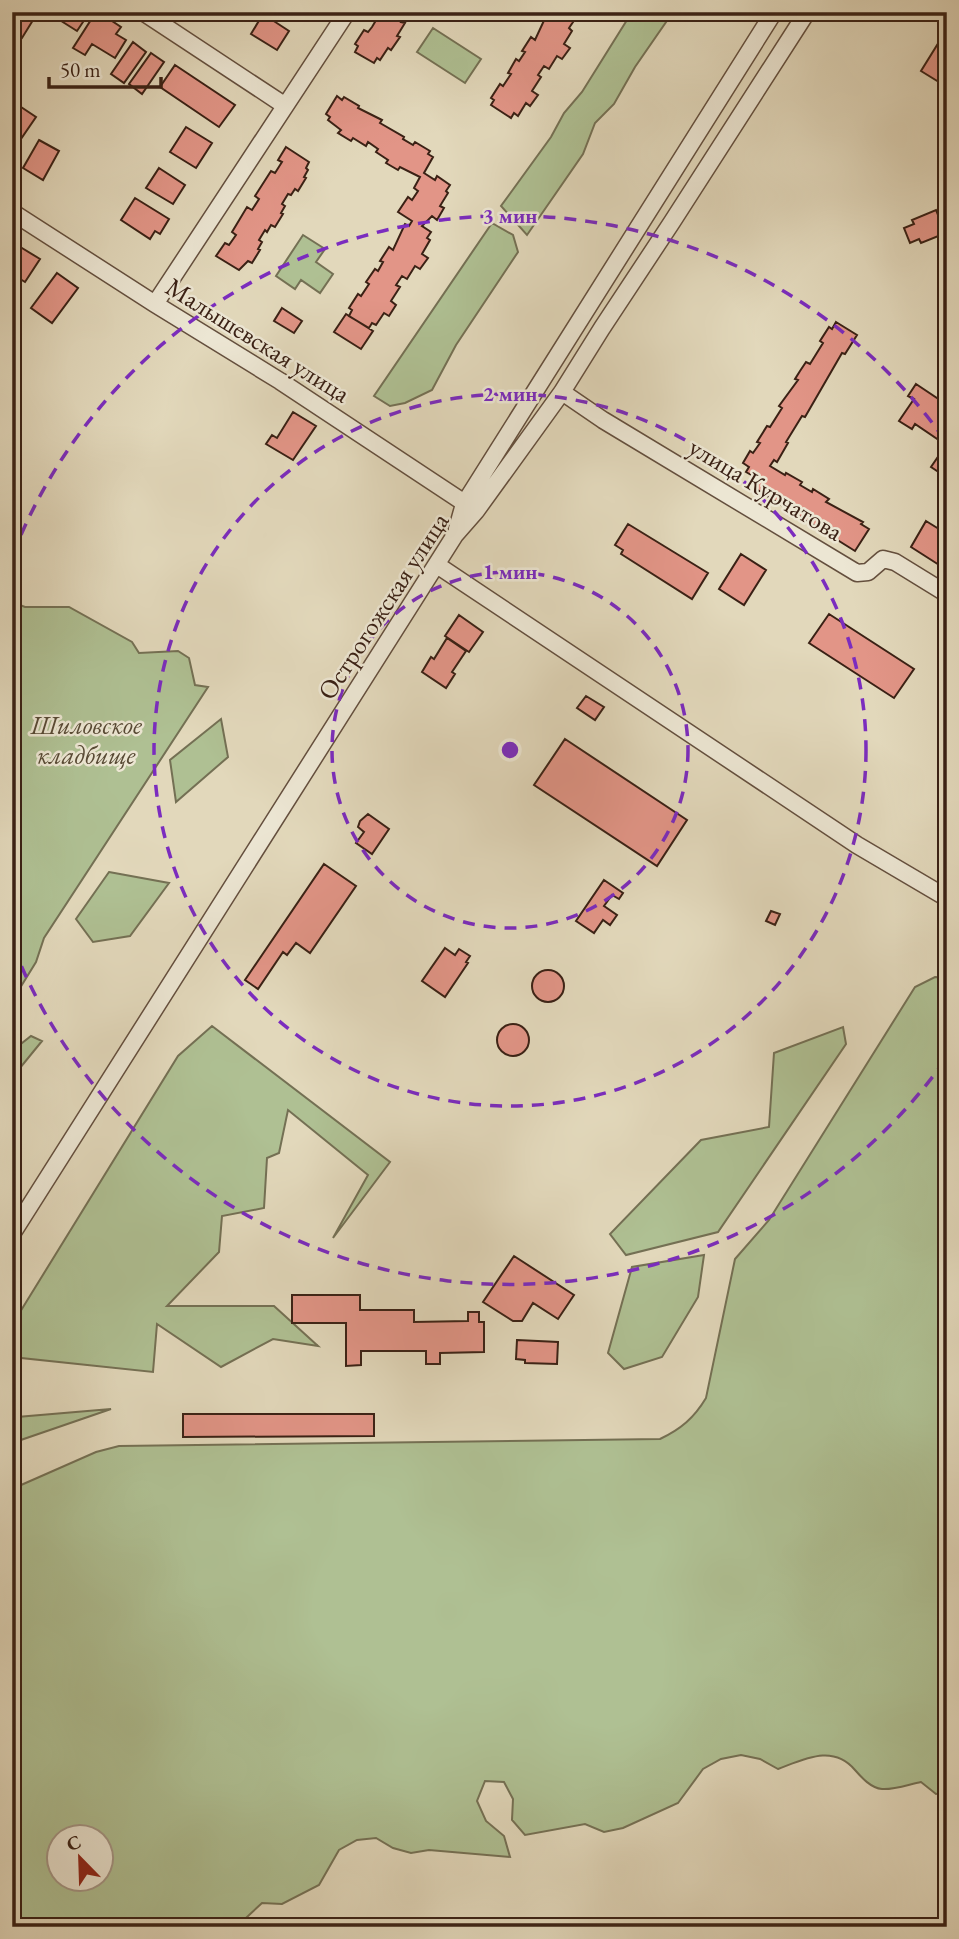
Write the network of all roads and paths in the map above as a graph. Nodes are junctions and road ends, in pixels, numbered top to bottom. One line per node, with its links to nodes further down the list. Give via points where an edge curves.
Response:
1 (143, 12): 5 (street)
2 (347, 12): 5 (street)
3 (774, 12): 9 (street)
4 (807, 12): 8 (street, Острогожская улица)
5 (285, 105): 7 (street)
6 (12, 212): 7 (street, Малышевская улица)
7 (155, 304): 9 (street, Малышевская улица)
8 (562, 392): 9 (street, Острогожская улица); 11 (street, улица Курчатова, via 858,573 868,572 883,559)
9 (470, 507): 10 (street, Острогожская улица)
10 (437, 565): 12 (street, via 857,845); 13 (street, Острогожская улица)
11 (947, 594)
12 (947, 898)
13 (12, 1234)

